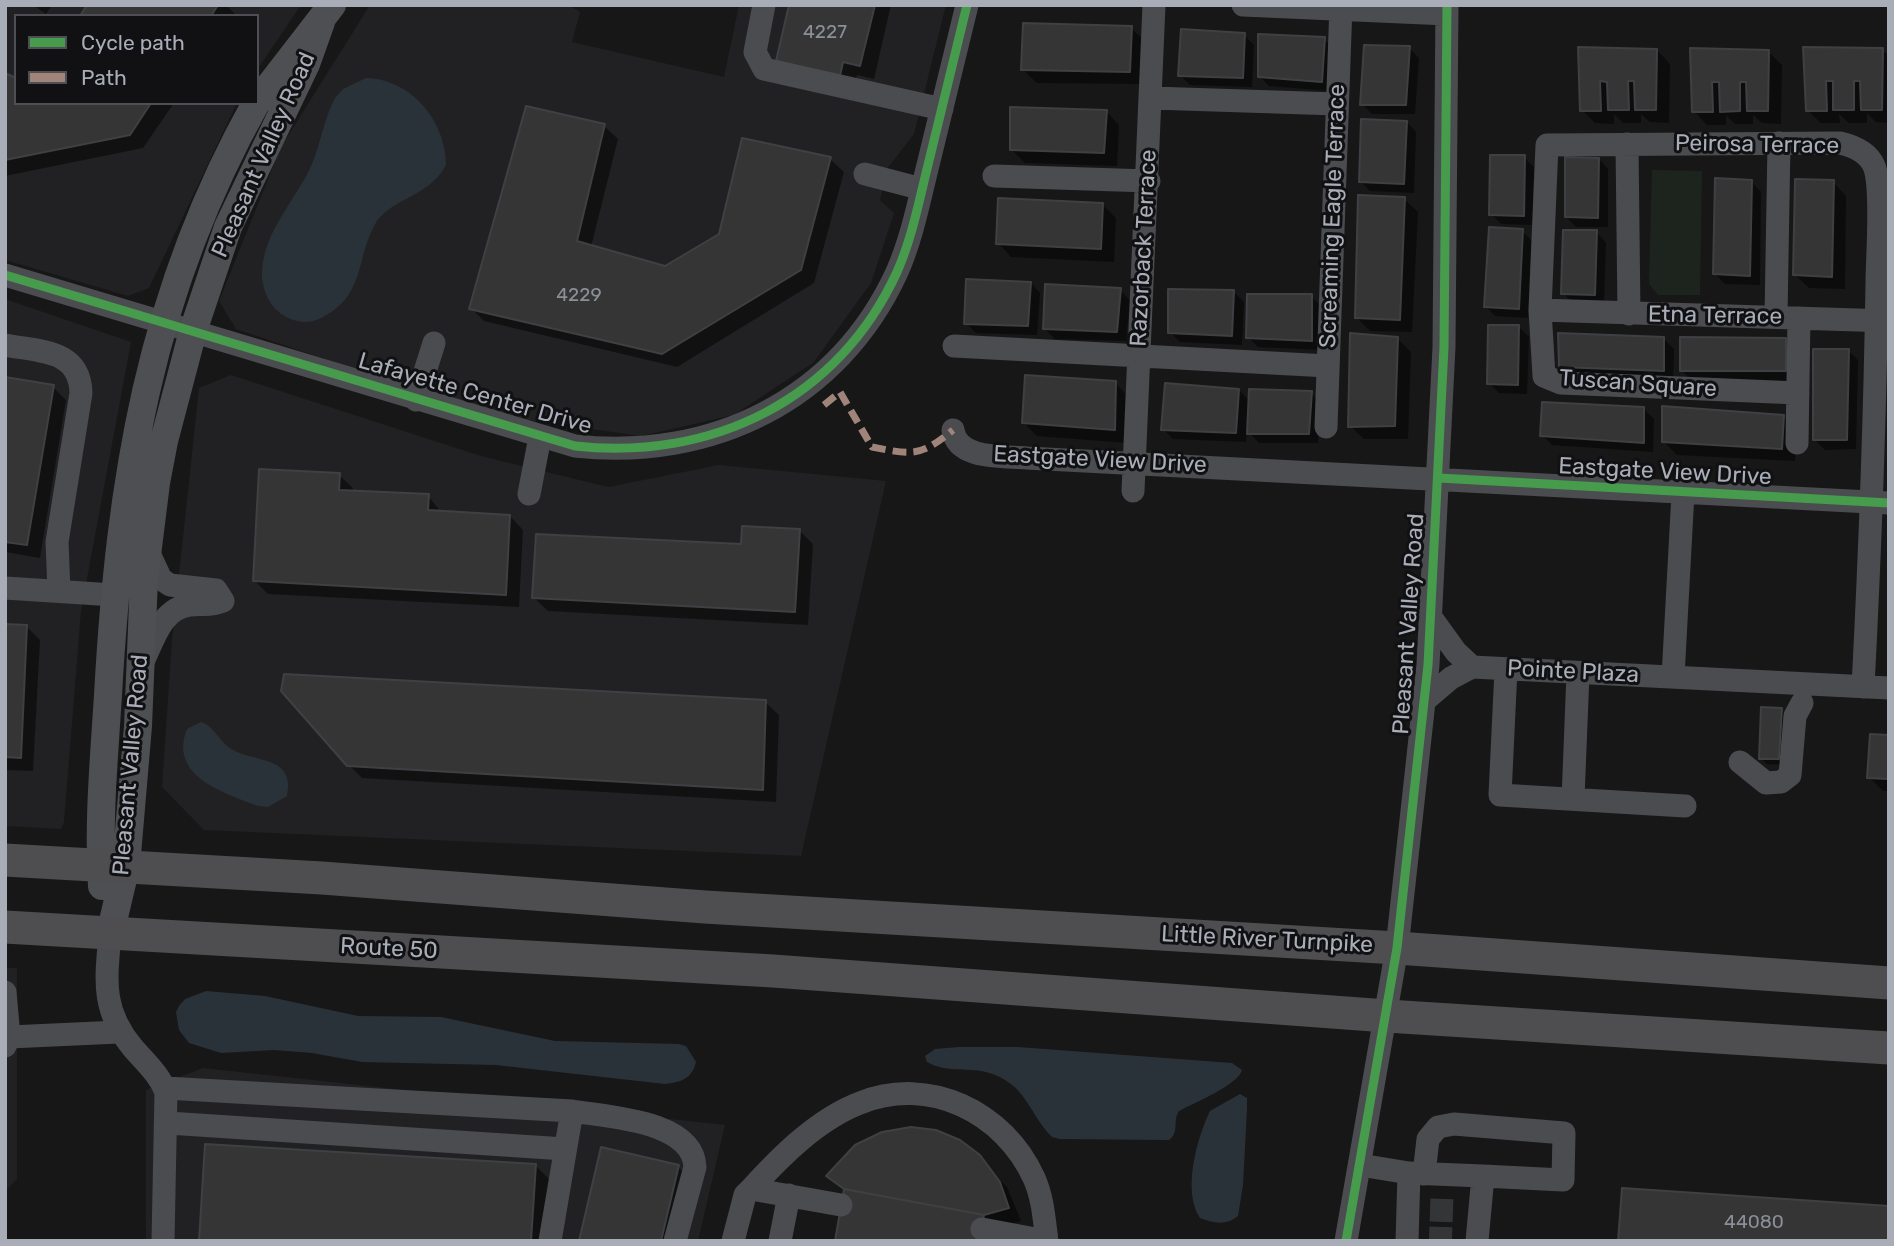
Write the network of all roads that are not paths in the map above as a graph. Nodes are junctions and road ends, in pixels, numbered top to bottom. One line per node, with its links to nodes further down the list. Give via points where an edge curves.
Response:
1 (764, 5): 12 (street, via 755,52 764,69)
2 (967, 5): 12 (street, Lafayette Center Drive)
3 (1154, 5): 8 (street, Razorback Terrace)
4 (1243, 5): 5 (street)
5 (1341, 6): 6 (street); 10 (street, Screaming Eagle Terrace)
6 (1447, 9): 41 (street, Pleasant Valley Road)
7 (327, 14): 9 (main road, Pleasant Valley Road); 28 (main road, Pleasant Valley Road, via 228,227)
8 (1152, 98): 10 (street); 18 (street, Razorback Terrace)
9 (259, 100)
10 (1337, 104): 33 (street, Screaming Eagle Terrace)
11 (256, 105): 27 (main road, Pleasant Valley Road, via 211,191)
12 (942, 108): 19 (street, Lafayette Center Drive)
13 (1779, 143): 14 (street, Peirosa Terrace); 20 (street, Peirosa Terrace, via 1840,143 1870,159); 24 (street)
14 (1627, 144): 15 (street, Peirosa Terrace); 23 (street)
15 (1547, 145): 22 (street, Tuscan Square)
16 (865, 174): 19 (street)
17 (994, 176): 18 (street)
18 (1149, 181): 32 (street, Razorback Terrace)
19 (922, 189): 38 (street, Lafayette Center Drive, via 897,270 883,298 847,348 790,398 736,427 663,447 604,449)
20 (1883, 228): 26 (street, Peirosa Terrace)
21 (5, 275): 27 (street, Lafayette Center Drive)
22 (1541, 310): 23 (street, Etna Terrace); 34 (street, Tuscan Square, via 1542,370 1551,380)
23 (1629, 314): 24 (street, Etna Terrace)
24 (1776, 317): 25 (street, Etna Terrace)
25 (1799, 318): 26 (street, Etna Terrace); 34 (street)
26 (1883, 321): 45 (street, Peirosa Terrace)
27 (163, 322): 28 (street, Lafayette Center Drive); 49 (main road, Pleasant Valley Road, via 134,439)
28 (193, 331): 35 (street, Lafayette Center Drive); 46 (main road, Pleasant Valley Road, via 164,441)
29 (434, 343): 35 (street)
30 (5, 345): 48 (street, via 64,358 80,377 57,542)
31 (954, 346): 32 (street)
32 (1139, 356): 33 (street); 40 (street, Razorback Terrace)
33 (1328, 366): 36 (street, Screaming Eagle Terrace)
34 (1798, 393): 39 (street)
35 (416, 400): 38 (street, Lafayette Center Drive)
36 (1326, 427)
37 (953, 430): 40 (street, Eastgate View Drive, via 960,447 979,453)
38 (540, 437): 44 (street)
39 (1797, 443)
40 (1134, 463): 41 (street, Eastgate View Drive); 42 (street, Razorback Terrace)
41 (1439, 478): 43 (street, Eastgate View Drive); 50 (street, Pleasant Valley Road)
42 (1133, 491)
43 (1683, 492): 45 (street, Eastgate View Drive); 55 (street, Pointe Plaza)
44 (529, 494)
45 (1881, 503): 56 (street)
46 (147, 549): 52 (main road, Pleasant Valley Road); 52 (street, via 161,579 216,590 223,601 208,607 180,607 164,619)
47 (5, 589): 48 (street)
48 (59, 592): 49 (street)
49 (114, 595): 64 (main road, Pleasant Valley Road)
50 (1430, 616): 51 (street, via 1455,652); 58 (street, Pleasant Valley Road)
51 (1472, 667): 53 (street, Pointe Plaza); 58 (street)
52 (140, 669): 64 (main road, Pleasant Valley Road)
53 (1506, 669): 54 (street, Pointe Plaza); 61 (street, via 1500,795)
54 (1578, 673): 55 (street, Pointe Plaza); 61 (street)
55 (1673, 677): 56 (street, Pointe Plaza)
56 (1863, 687): 57 (street, Pointe Plaza)
57 (1889, 688)
58 (1424, 701): 67 (street, Pleasant Valley Road)
59 (1802, 702): 60 (street, via 1795,716 1790,775 1781,782 1766,782)
60 (1739, 770)
61 (1573, 799): 62 (street)
62 (1685, 806)
63 (5, 860): 64 (highway)
64 (114, 865): 66 (main road, Pleasant Valley Road); 67 (highway, Little River Turnpike, via 705,907)
65 (5, 927): 66 (highway, Route 50)
66 (110, 934): 70 (highway, Route 50, via 773,971); 71 (street, via 107,992)
67 (1397, 948): 68 (highway, Little River Turnpike); 70 (street, Pleasant Valley Road)
68 (1889, 983)
69 (5, 992): 72 (street)
70 (1387, 1016): 73 (highway); 78 (street, Pleasant Valley Road)
71 (119, 1032): 72 (street); 74 (street)
72 (7, 1041)
73 (1889, 1048)
74 (165, 1087): 75 (street); 76 (street)
75 (572, 1111): 77 (street); 90 (street, via 658,1125 683,1143 695,1159 695,1167)
76 (168, 1123): 77 (street); 88 (street)
77 (565, 1149): 89 (street)
78 (1360, 1165): 79 (street); 94 (street, Pleasant Valley Road)
79 (1417, 1173): 80 (street); 80 (street, via 1428,1139 1438,1127 1454,1124 1564,1133 1563,1180); 86 (street, via 1419,1209)
80 (1483, 1176): 87 (street, via 1470,1212)
81 (751, 1189): 82 (street); 91 (street, via 740,1210); 93 (street, via 844,1110 886,1095 929,1094 979,1114 1010,1140 1035,1180)
82 (789, 1195): 83 (street); 92 (street)
83 (841, 1205)
84 (982, 1229): 85 (street)
85 (1014, 1238): 93 (street)
86 (1414, 1239)
87 (1471, 1240)
88 (163, 1241)
89 (550, 1241)
90 (675, 1241)
91 (733, 1241)
92 (780, 1241)
93 (1047, 1241)
94 (1346, 1241)

